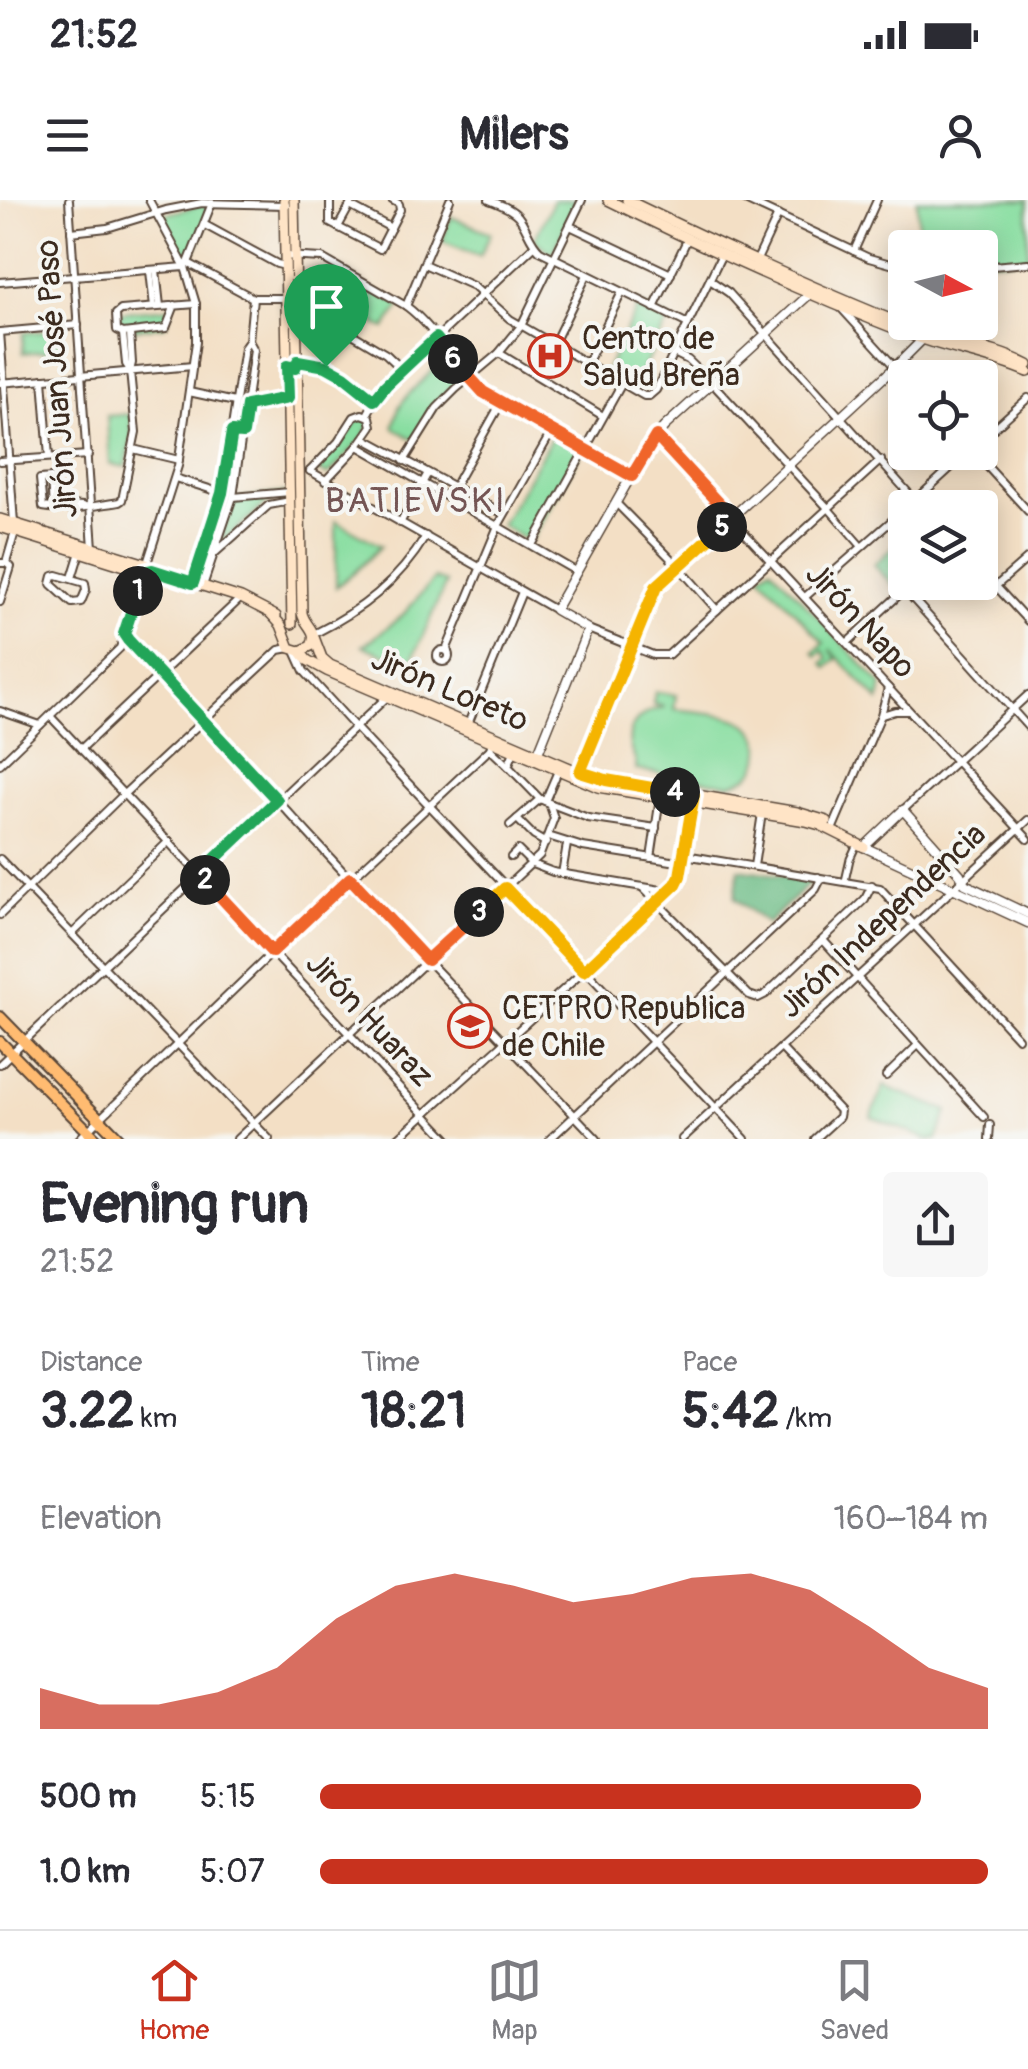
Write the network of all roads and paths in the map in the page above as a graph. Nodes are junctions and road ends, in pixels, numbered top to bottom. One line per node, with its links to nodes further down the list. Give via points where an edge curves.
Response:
1 (68, 200): 22 (street, Jirón Juan José Paso)
2 (149, 200): 16 (street)
3 (330, 200): 20 (street, via 330,222)
4 (392, 200): 21 (street, via 401,206)
5 (450, 200): 30 (street)
6 (489, 200): 24 (street, via 518,216)
7 (582, 200): 19 (street)
8 (610, 200): 23 (main road)
9 (627, 200): 29 (main road)
10 (746, 200): 17 (street)
11 (877, 200): 25 (street)
12 (237, 202): 13 (street); 14 (street)
13 (289, 202): 28 (main road)
14 (212, 203): 16 (street); 18 (street)
15 (351, 203): 20 (street); 21 (street)
16 (156, 213): 22 (street); 33 (street)
17 (778, 215): 25 (street); 29 (street)
18 (205, 225): 28 (street, via 276,264); 33 (street)
19 (570, 226): 27 (street); 36 (street)
20 (338, 227): 21 (street, via 380,250)
21 (391, 228)
22 (71, 232): 39 (street, Jirón Juan José Paso)
23 (688, 238): 26 (main road); 36 (street)
24 (534, 246): 27 (street); 44 (street)
25 (854, 251): 31 (street)
26 (722, 254): 40 (street); 42 (main road)
27 (553, 259): 38 (street); 57 (street)
28 (289, 260): 37 (street, via 322,258); 46 (main road); 70 (main road)
29 (756, 262): 42 (main road)
30 (424, 264): 44 (street); 50 (street)
31 (888, 264)
32 (1028, 264): 34 (street)
33 (187, 265): 35 (street); 45 (street); 47 (street)
34 (998, 266)
35 (153, 270): 39 (street); 49 (street)
36 (670, 274): 52 (street)
37 (350, 275): 50 (street); 75 (street, via 342,294 346,327)
38 (587, 275): 43 (street); 65 (street)
39 (75, 277): 41 (street); 56 (street, Jirón Juan José Paso)
40 (710, 280): 55 (street); 60 (street)
41 (0, 282)
42 (812, 291): 51 (main road); 53 (main road); 60 (street)
43 (622, 292): 52 (street); 71 (street)
44 (483, 295): 57 (street); 61 (street)
45 (253, 298): 46 (street); 64 (street)
46 (286, 298): 70 (main road)
47 (196, 304): 48 (street); 72 (street)
48 (175, 305): 49 (street); 59 (street, via 166,328)
49 (157, 306): 59 (street, via 118,311 117,330)
50 (406, 306): 61 (street)
51 (840, 307): 54 (main road); 68 (street)
52 (654, 308): 55 (street)
53 (888, 318)
54 (888, 321)
55 (688, 324): 67 (street)
56 (78, 325): 58 (street); 76 (street, Jirón Juan José Paso)
57 (520, 326): 65 (street); 66 (street)
58 (0, 332): 80 (street)
59 (126, 333): 74 (street)
60 (766, 335): 81 (street); 93 (street)
61 (436, 338): 75 (street); 78 (street)
62 (920, 340): 69 (street)
63 (949, 340): 73 (main road, via 998,352)
64 (249, 341): 87 (street); 89 (street, via 254,350)
65 (553, 345): 71 (street)
66 (499, 353): 78 (street); 92 (street)
67 (674, 353): 81 (street); 82 (street, via 652,394)
68 (888, 360)
69 (902, 360)
70 (293, 362): 84 (main road); 86 (street, via 326,366); 113 (main road)
71 (587, 364): 82 (street)
72 (193, 366): 74 (street); 83 (street)
73 (1028, 369)
74 (130, 371): 76 (street); 102 (street)
75 (404, 371): 86 (street)
76 (81, 374): 79 (street); 104 (street, Jirón Juan José Paso)
77 (888, 374): 93 (street)
78 (468, 378): 88 (street); 109 (street, via 431,416)
79 (43, 379): 80 (street); 105 (street)
80 (2, 383): 106 (street)
81 (712, 383): 99 (street); 110 (street)
82 (621, 385): 92 (street)
83 (189, 392): 87 (street); 107 (street)
84 (288, 398): 89 (street); 113 (main road)
85 (1028, 398): 90 (street)
86 (374, 400): 91 (street)
87 (236, 402): 97 (street)
88 (501, 403): 96 (street); 120 (street)
89 (247, 406): 98 (street)
90 (1019, 406): 94 (street); 95 (street)
91 (367, 415): 100 (street, via 372,422); 113 (street, via 358,414 338,442)
92 (604, 416): 103 (street)
93 (840, 416): 108 (street); 110 (street)
94 (1028, 416)
95 (998, 425)
96 (552, 431): 103 (street); 131 (street)
97 (232, 432): 98 (street); 123 (street)
98 (243, 433): 125 (street)
99 (656, 436): 115 (street); 133 (street, Jirón Napo)
100 (364, 438): 101 (street); 109 (street)
101 (358, 446): 118 (street); 119 (street)
102 (134, 449): 107 (street); 127 (street, via 122,500)
103 (585, 450): 115 (street); 141 (street)
104 (88, 455): 105 (street); 127 (street, Jirón Juan José Paso)
105 (49, 457): 106 (street)
106 (4, 460): 139 (street)
107 (179, 460): 117 (street)
108 (881, 460): 121 (street); 128 (street)
109 (404, 461): 114 (street)
110 (788, 466): 128 (street); 133 (street)
111 (950, 470): 122 (street)
112 (988, 470): 129 (street)
113 (298, 471): 118 (street); 124 (main road); 156 (main road)
114 (428, 473): 119 (street); 120 (street)
115 (632, 476): 126 (street)
116 (50, 478): 127 (street, via 53,506)
117 (174, 478): 123 (street); 150 (street)
118 (325, 481): 135 (street)
119 (422, 484): 135 (street); 137 (street)
120 (454, 487): 131 (street)
121 (907, 490)
122 (927, 490)
123 (222, 493): 130 (street)
124 (290, 496): 125 (street); 144 (street, via 269,504); 156 (main road)
125 (233, 497): 132 (street)
126 (617, 504): 148 (street); 151 (street)
127 (87, 506): 143 (street, Jirón Juan José Paso)
128 (828, 508): 142 (street); 146 (street)
129 (1028, 511)
130 (216, 514): 132 (street); 154 (street)
131 (504, 514): 137 (street)
132 (226, 517): 144 (street)
133 (732, 518): 146 (street, Jirón Napo); 148 (street)
134 (0, 519): 139 (main road)
135 (400, 522): 140 (street)
136 (888, 524): 142 (street)
137 (498, 526): 141 (street); 149 (street)
138 (0, 527): 139 (main road)
139 (14, 527): 143 (main road); 147 (street)
140 (426, 536): 149 (street); 170 (street, via 371,601)
141 (532, 546): 151 (street)
142 (862, 547): 158 (street)
143 (88, 552): 150 (main road); 152 (street, Jirón Juan José Paso)
144 (214, 554): 154 (street)
145 (1028, 558): 153 (street)
146 (772, 560): 158 (street, Jirón Napo); 164 (street)
147 (3, 563): 162 (street, via 10,566)
148 (678, 566): 164 (street); 172 (street, via 656,587)
149 (480, 567): 157 (street); 174 (street)
150 (148, 569): 154 (main road); 169 (street)
151 (577, 572): 163 (street)
152 (72, 578): 152 (street, via 55,575 50,584 76,604 86,584)
153 (998, 584)
154 (198, 585): 159 (main road)
155 (998, 588): 165 (street)
156 (297, 590): 166 (main road); 167 (main road)
157 (522, 592): 163 (street); 185 (street)
158 (805, 597): 171 (street, Jirón Napo)
159 (241, 598): 167 (main road); 175 (street)
160 (894, 600): 171 (street)
161 (914, 600): 179 (street)
162 (0, 602)
163 (555, 610): 168 (street)
164 (716, 610): 172 (street, via 668,655)
165 (1028, 621)
166 (305, 623): 167 (main road); 170 (main road)
167 (290, 627): 173 (main road, via 286,641)
168 (588, 629): 172 (street); 192 (street)
169 (124, 634): 175 (street); 182 (street, via 117,652)
170 (314, 636): 173 (main road, via 312,646); 177 (main road, Jirón Loreto, via 330,665)
171 (848, 642): 176 (street, Jirón Napo)
172 (630, 646): 197 (street)
173 (295, 650): 177 (main road, Jirón Loreto, via 312,664); 184 (street, via 278,650); 188 (street, via 304,671)
174 (446, 650)
175 (160, 674): 184 (street); 190 (street)
176 (888, 686): 181 (street, Jirón Napo); 183 (street)
177 (388, 694): 185 (main road, Jirón Loreto); 188 (street); 189 (main road, Jirón Loreto)
178 (1028, 695): 179 (street)
179 (1012, 710): 187 (street); 193 (street)
180 (0, 711): 186 (street)
181 (910, 711): 183 (street); 193 (street, Jirón Napo)
182 (50, 716): 186 (street); 190 (street, Jirón Huaraz)
183 (881, 716): 212 (street)
184 (204, 720): 198 (street); 201 (street)
185 (468, 724): 192 (main road, Jirón Loreto)
186 (40, 725): 194 (street)
187 (1028, 726)
188 (356, 728): 201 (street); 203 (street)
189 (491, 745): 191 (main road, Jirón Loreto); 195 (street, Jirón Loreto); 203 (street)
190 (81, 749): 198 (street, Jirón Huaraz)
191 (514, 752): 192 (main road, Jirón Loreto); 195 (street, Jirón Loreto)
192 (536, 757): 196 (main road, Jirón Loreto); 197 (main road, Jirón Loreto)
193 (956, 761): 205 (street); 213 (street, Jirón Napo)
194 (0, 764)
195 (508, 766): 202 (street, Jirón Loreto)
196 (558, 771): 197 (main road, Jirón Loreto); 202 (street)
197 (579, 776): 199 (main road); 200 (main road)
198 (125, 793): 216 (street, Jirón Huaraz); 233 (street)
199 (660, 798): 200 (main road); 211 (street)
200 (694, 799): 206 (main road); 212 (main road, via 798,812); 221 (street)
201 (277, 800): 225 (street); 228 (street)
202 (545, 801): 204 (street); 207 (street); 208 (street)
203 (430, 805): 228 (street); 234 (street)
204 (558, 806): 207 (street); 211 (street, via 588,818)
205 (903, 810): 218 (street); 229 (street)
206 (762, 814): 212 (main road); 224 (street)
207 (554, 818): 215 (street)
208 (517, 819): 210 (street); 215 (street)
209 (1028, 820): 213 (street, Jirón Independencia)
210 (510, 826)
211 (656, 828): 220 (street)
212 (833, 828): 218 (main road)
213 (1018, 828): 214 (street, Jirón Napo); 229 (street, Jirón Independencia)
214 (1028, 839)
215 (547, 840): 217 (street); 223 (street)
216 (169, 841): 225 (street, Jirón Huaraz); 242 (street)
217 (567, 844): 220 (street); 226 (street)
218 (860, 846): 230 (street); 235 (street)
219 (511, 856): 223 (street, via 518,850)
220 (651, 858): 221 (street)
221 (685, 859): 224 (street); 236 (street)
222 (0, 860): 233 (street)
223 (532, 864): 226 (street); 234 (street)
224 (754, 866): 227 (street)
225 (199, 874): 244 (street, Jirón Huaraz); 246 (street)
226 (562, 874): 232 (street)
227 (818, 877): 230 (street); 248 (street, via 816,889)
228 (350, 878): 244 (street); 245 (street)
229 (962, 879): 235 (street, Jirón Independencia); 238 (street)
230 (845, 881): 231 (street)
231 (872, 886): 241 (street); 243 (street)
232 (642, 887): 236 (street); 237 (street)
233 (28, 888): 239 (street); 242 (street)
234 (505, 888): 245 (street); 247 (street)
235 (953, 888): 240 (street); 241 (street, Jirón Independencia)
236 (668, 891): 237 (street)
237 (658, 902): 247 (street); 248 (street)
238 (1028, 914)
239 (0, 915)
240 (1028, 923)
241 (914, 924): 249 (street, Jirón Independencia); 252 (street)
242 (72, 934): 246 (street)
243 (823, 940): 248 (street, via 762,997 749,995); 249 (street)
244 (272, 952): 251 (street, Jirón Huaraz); 257 (street)
245 (427, 960): 251 (street); 255 (street)
246 (103, 966): 254 (street); 257 (street)
247 (584, 971): 255 (street); 256 (street)
248 (727, 972): 256 (street)
249 (857, 977): 258 (street); 259 (street, Jirón Independencia)
250 (0, 1017): 254 (main road)
251 (348, 1033): 264 (street, Jirón Huaraz); 268 (street)
252 (1018, 1038)
253 (0, 1042): 260 (main road)
254 (23, 1042): 260 (street); 267 (main road)
255 (506, 1042): 264 (street); 265 (street)
256 (652, 1042): 263 (street); 265 (street)
257 (177, 1044): 267 (street); 268 (street)
258 (918, 1045): 262 (street); 266 (street)
259 (781, 1048): 263 (street, Jirón Independencia); 280 (street, via 841,1114)
260 (11, 1054): 261 (street); 270 (main road)
261 (0, 1064)
262 (886, 1076)
263 (715, 1108): 278 (street, Jirón Independencia); 279 (street)
264 (424, 1114): 274 (street); 275 (street, Jirón Huaraz)
265 (574, 1116): 276 (street); 277 (street)
266 (984, 1117)
267 (100, 1119): 270 (street); 271 (main road)
268 (254, 1123): 272 (street); 273 (street)
269 (990, 1125): 281 (street)
270 (88, 1136)
271 (119, 1139)
272 (236, 1139)
273 (269, 1139)
274 (397, 1139)
275 (448, 1139)
276 (550, 1139)
277 (597, 1139)
278 (682, 1139)
279 (744, 1139)
280 (816, 1139)
281 (989, 1139)

